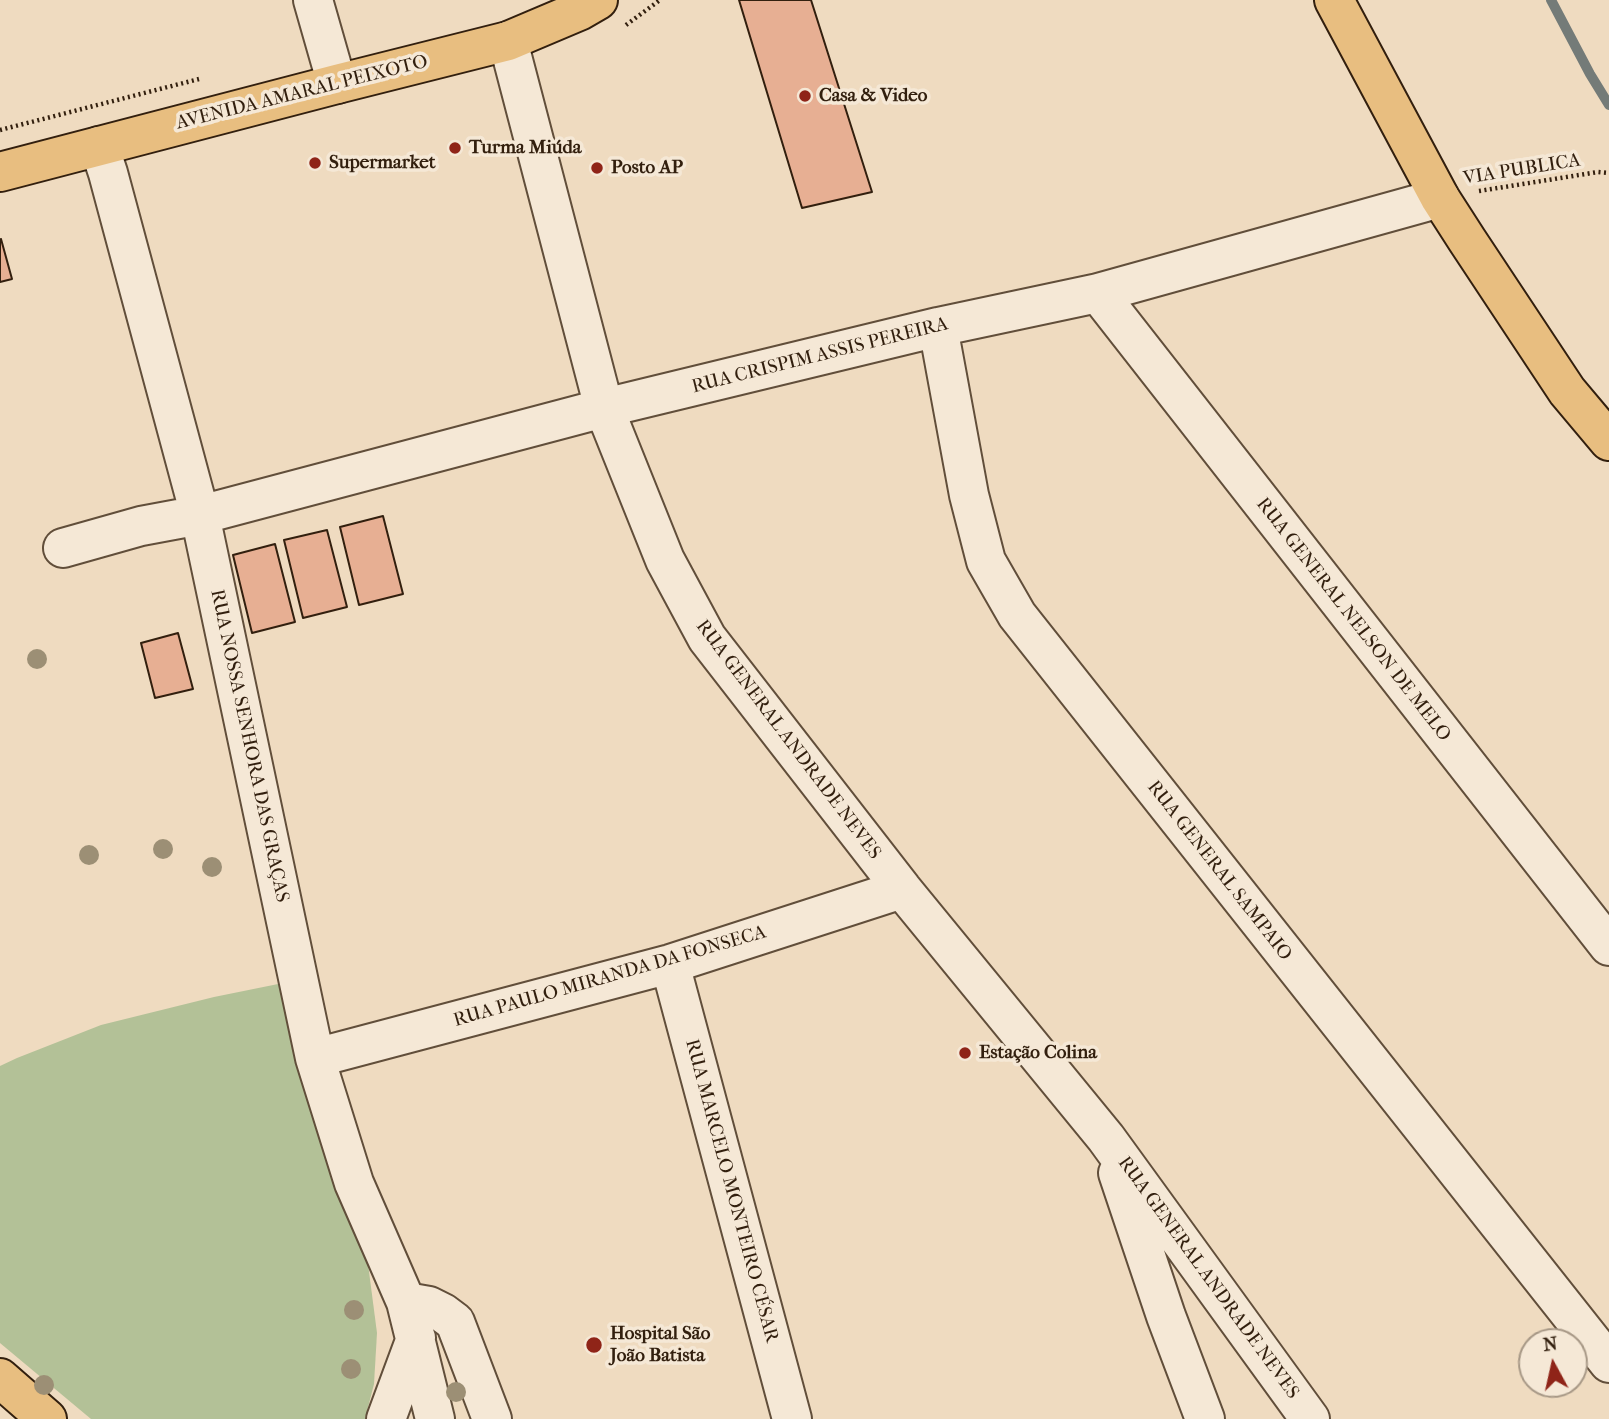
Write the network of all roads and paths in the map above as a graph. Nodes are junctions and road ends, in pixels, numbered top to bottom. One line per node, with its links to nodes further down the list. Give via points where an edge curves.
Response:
1 (313, 0): 5 (street)
2 (598, 0): 4 (main road, AVENIDA AMARAL PEIXOTO)
3 (1334, 0): 9 (main road)
4 (508, 41): 5 (main road, AVENIDA AMARAL PEIXOTO); 12 (street, RUA GENERAL ANDRADE NEVES)
5 (337, 83): 6 (main road, AVENIDA AMARAL PEIXOTO)
6 (99, 146): 7 (main road, AVENIDA AMARAL PEIXOTO); 14 (street, RUA NOSSA SENHORA DAS GRAÇAS)
7 (0, 172)
8 (1609, 173): 9 (path, VIA PUBLICA)
9 (1440, 198): 10 (street, RUA CRISPIM ASSIS PEREIRA); 13 (main road, via 1567,391)
10 (1098, 293): 11 (street, RUA CRISPIM ASSIS PEREIRA); 17 (street, RUA GENERAL NELSON DE MELO)
11 (937, 327): 12 (street, RUA CRISPIM ASSIS PEREIRA); 23 (street, RUA GENERAL SAMPAIO, via 986,561 1017,615)
12 (604, 408): 14 (street, RUA CRISPIM ASSIS PEREIRA); 16 (street, RUA GENERAL ANDRADE NEVES, via 665,560 707,638)
13 (1609, 441)
14 (200, 515): 15 (street, RUA CRISPIM ASSIS PEREIRA); 19 (street, RUA NOSSA SENHORA DAS GRAÇAS)
15 (63, 548)
16 (902, 890): 18 (street, RUA PAULO MIRANDA DA FONSECA); 20 (street, RUA GENERAL ANDRADE NEVES)
17 (1609, 946)
18 (670, 964): 19 (street, RUA PAULO MIRANDA DA FONSECA); 31 (street, RUA MARCELO MONTEIRO CÉSAR)
19 (315, 1058): 21 (street, RUA NOSSA SENHORA DAS GRAÇAS, via 354,1183)
20 (1106, 1138): 32 (street, RUA GENERAL ANDRADE NEVES); 33 (street, RUA GENERAL ANDRADE NEVES)
21 (406, 1302): 22 (street, RUA NOSSA SENHORA DAS GRAÇAS); 30 (street, via 429,1306 455,1322)
22 (416, 1339): 28 (street); 29 (street, RUA NOSSA SENHORA DAS GRAÇAS)
23 (1609, 1363)
24 (0, 1378): 27 (main road)
25 (0, 1408): 26 (main road)
26 (12, 1419)
27 (47, 1419)
28 (386, 1419)
29 (435, 1419)
30 (492, 1419)
31 (792, 1419)
32 (1205, 1419)
33 (1310, 1419)

